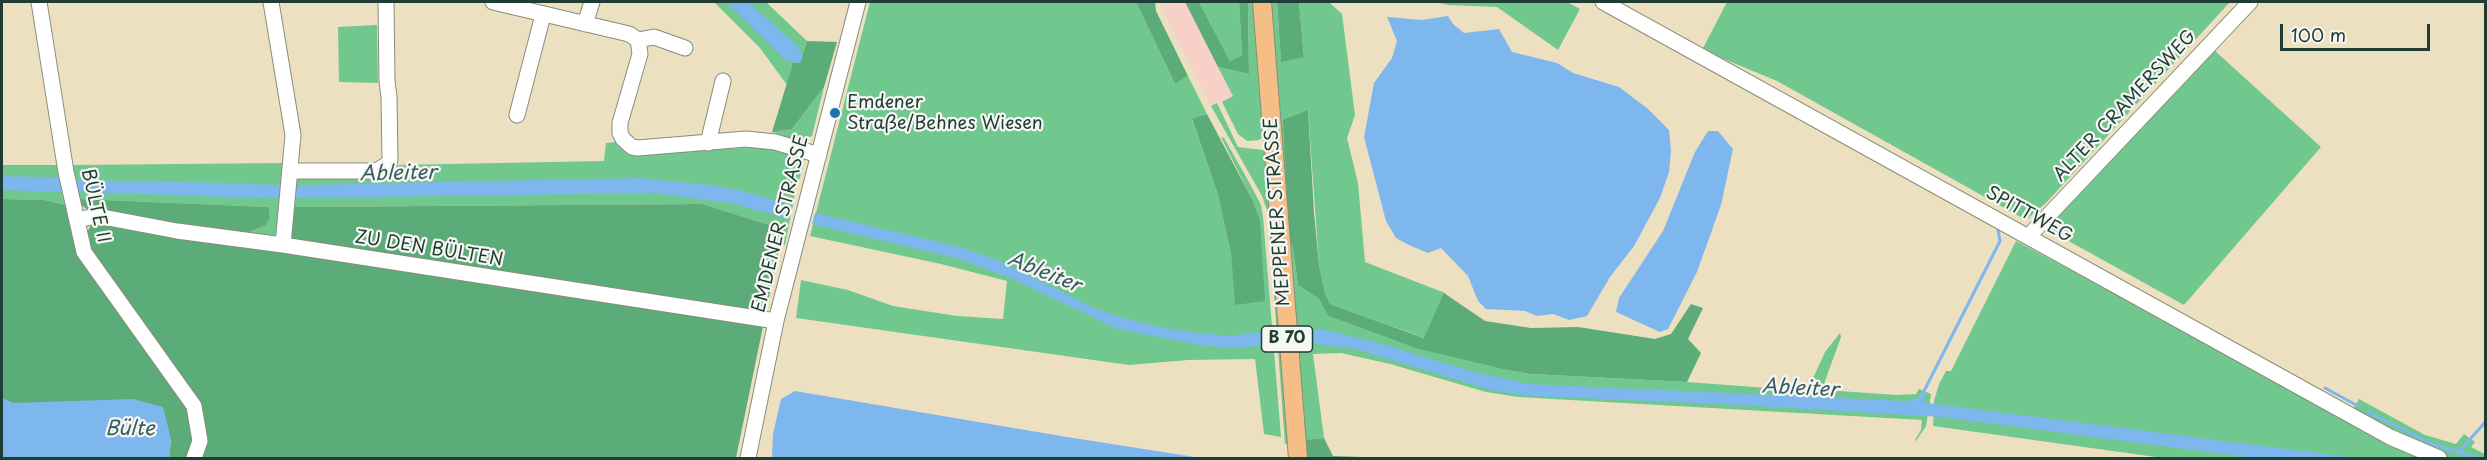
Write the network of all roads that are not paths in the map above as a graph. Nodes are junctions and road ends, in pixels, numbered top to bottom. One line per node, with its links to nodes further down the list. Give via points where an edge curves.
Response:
1 (39, 2): 19 (street, BÜLTE II)
2 (271, 2): 18 (street, via 292,116)
3 (386, 2): 18 (street, via 390,160 376,171)
4 (493, 2): 10 (street)
5 (592, 2): 11 (street)
6 (858, 2): 17 (street, EMDENER STRASSE)
7 (1262, 2): 25 (main road, MEPPENER STRASSE / B 70)
8 (1603, 2): 20 (street, SPITTWEG)
9 (2250, 2): 20 (street, ALTER CRAMERSWEG)
10 (543, 15): 11 (street); 15 (street)
11 (585, 24): 12 (street, via 629,34)
12 (638, 40): 13 (street, via 654,37); 16 (street, via 640,54 620,123 623,139 638,148)
13 (685, 48)
14 (723, 81): 16 (street)
15 (517, 115)
16 (708, 143): 17 (street, via 746,139 775,142)
17 (819, 155): 22 (street, EMDENER STRASSE)
18 (291, 171): 21 (street)
19 (77, 220): 21 (street, ZU DEN BÜLTEN, via 108,218); 23 (street, BÜLTE II, via 84,252 194,406 200,441)
20 (2028, 237): 26 (street, SPITTWEG, via 2390,437)
21 (283, 245): 22 (street, ZU DEN BÜLTEN)
22 (776, 321): 24 (street, EMDENER STRASSE)
23 (194, 459)
24 (748, 459)
25 (1298, 459)
26 (2439, 459)

